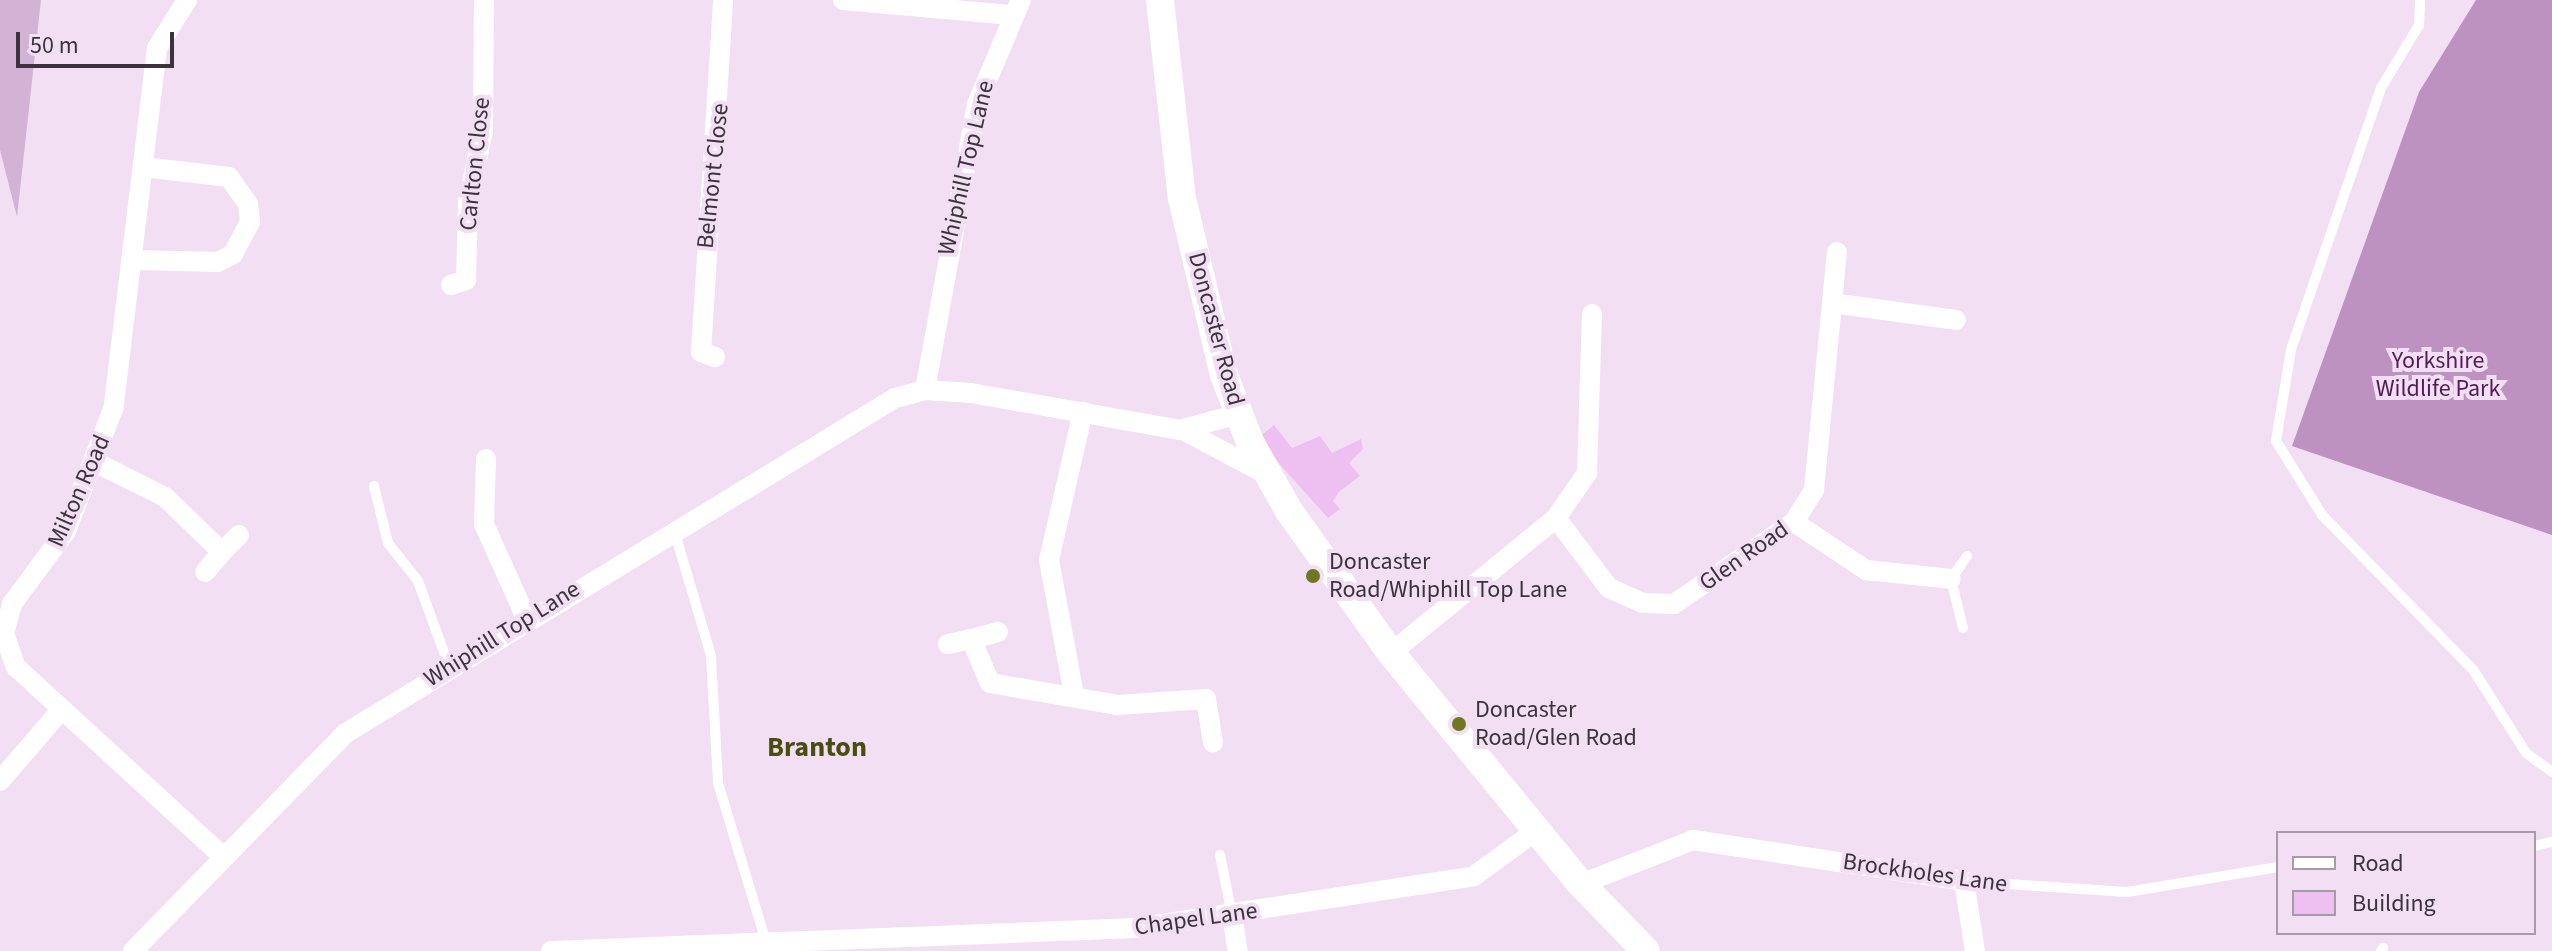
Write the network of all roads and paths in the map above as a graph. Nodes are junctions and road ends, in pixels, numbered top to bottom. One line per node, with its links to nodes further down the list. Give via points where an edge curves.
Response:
1 (187, 0): 8 (street, Milton Road, via 157,48)
2 (484, 0): 11 (street, Carlton Close, via 483,131 468,202)
3 (723, 0): 15 (street, Belmont Close)
4 (843, 0): 7 (street)
5 (1160, 0): 18 (main road, Doncaster Road, via 1182,198)
6 (2420, 0): 42 (lane, via 2419,25 2381,88 2291,350 2276,441 2322,515 2474,671 2526,753)
7 (1017, 8): 16 (street, Whiphill Top Lane, via 964,156)
8 (144, 167): 10 (street, Milton Road); 10 (street, via 229,177 248,204 250,222 233,254 218,262)
9 (1837, 252): 12 (street, Glen Road)
10 (134, 260): 20 (street, Milton Road, via 120,377)
11 (466, 284)
12 (1832, 303): 14 (street); 25 (street, Glen Road, via 1814,490)
13 (1592, 314): 24 (street, via 1587,473)
14 (1956, 320)
15 (702, 355)
16 (925, 390): 17 (street, Whiphill Top Lane); 26 (street, Whiphill Top Lane, via 895,398)
17 (1083, 412): 19 (street, Whiphill Top Lane); 39 (street, via 1049,560)
18 (1238, 414): 19 (street, Whiphill Top Lane); 22 (main road, Doncaster Road)
19 (1182, 430): 22 (street)
20 (95, 462): 28 (street, via 165,497); 40 (street, Milton Road, via 66,531 6,617 16,667)
21 (477, 470): 32 (street, via 484,524)
22 (1267, 475): 37 (main road, Doncaster Road)
23 (374, 486): 38 (lane, via 388,543 418,581)
24 (1556, 518): 25 (street, Glen Road, via 1609,588 1643,603 1674,604); 37 (street)
25 (1794, 522): 31 (street, via 1866,570)
26 (673, 528): 32 (street, Whiphill Top Lane); 51 (lane, via 711,656 718,783)
27 (239, 535): 28 (street)
28 (222, 552): 30 (street)
29 (1967, 556): 31 (lane)
30 (205, 572)
31 (1951, 579): 33 (lane)
32 (526, 618): 38 (street, Whiphill Top Lane)
33 (1963, 628)
34 (998, 632): 35 (street)
35 (971, 639): 36 (street); 39 (street, via 990,683)
36 (948, 644)
37 (1391, 653): 44 (main road, Doncaster Road)
38 (449, 666): 46 (street, Whiphill Top Lane, via 330,745)
39 (1074, 695): 41 (street, via 1135,706 1213,698)
40 (61, 710): 43 (street); 46 (street, Milton Road)
41 (1213, 742)
42 (2552, 772)
43 (0, 781)
44 (1537, 830): 49 (main road, Doncaster Road); 50 (street, Chapel Lane, via 1474,876)
45 (1220, 855): 50 (lane)
46 (222, 856): 54 (street, Whiphill Top Lane)
47 (2276, 867): 48 (lane, Brockholes Lane, via 2127,892)
48 (1964, 881): 49 (street, Brockholes Lane, via 1693,840); 57 (street)
49 (1581, 884): 53 (main road, Doncaster Road)
50 (1232, 915): 52 (street, Chapel Lane, via 1061,934); 56 (street)
51 (766, 942): 52 (street, Chapel Lane); 55 (street, Chapel Lane)
52 (836, 946)
53 (1643, 948)
54 (133, 951)
55 (551, 951)
56 (1238, 951)
57 (1975, 951)

